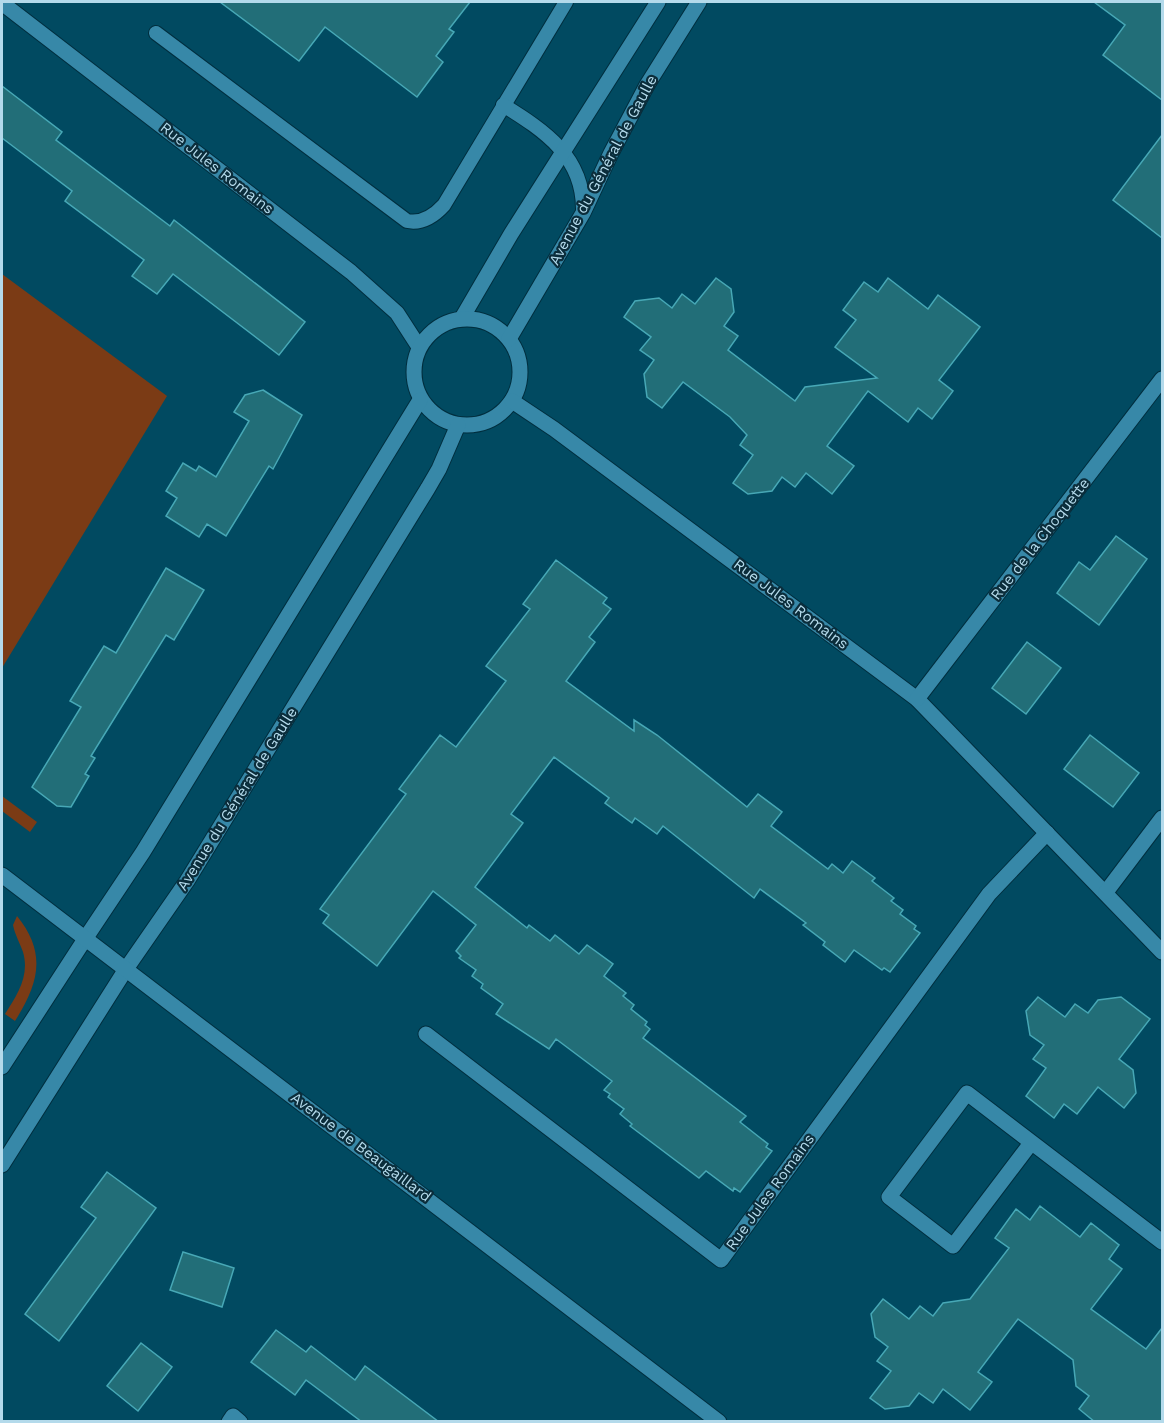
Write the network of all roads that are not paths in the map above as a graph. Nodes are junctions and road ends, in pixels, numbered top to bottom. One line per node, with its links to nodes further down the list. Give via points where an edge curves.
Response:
1 (566, 2): 6 (lane)
2 (658, 2): 7 (street)
3 (699, 2): 8 (street, Avenue du Général de Gaulle, via 647,85)
4 (2, 3): 11 (street, Rue Jules Romains, via 351,272 397,313)
5 (156, 33): 6 (lane, via 407,221 431,217 444,205)
6 (503, 105): 7 (lane, via 544,131)
7 (563, 151): 8 (lane, via 583,190); 9 (street)
8 (583, 213): 10 (street, Avenue du Général de Gaulle)
9 (462, 318): 10 (street, via 488,323); 11 (street, via 437,327)
10 (509, 339): 14 (street, via 520,370)
11 (419, 347): 13 (street, via 413,374)
12 (1162, 379): 16 (street, Rue de la Choquette)
13 (420, 399): 15 (street, via 430,412); 21 (street, via 143,852)
14 (512, 401): 15 (street, via 483,423); 16 (street, Rue Jules Romains)
15 (458, 425): 23 (street, Avenue du Général de Gaulle, via 434,478 187,881)
16 (917, 699): 18 (street, Rue Jules Romains)
17 (1162, 818): 20 (street)
18 (1047, 833): 20 (street, Rue Jules Romains); 24 (street, Rue Jules Romains, via 989,894 720,1260)
19 (2, 875): 21 (street, Avenue de Beaugaillard)
20 (1106, 892): 22 (street, Rue Jules Romains)
21 (85, 939): 23 (street, Avenue de Beaugaillard); 25 (street)
22 (1162, 952)
23 (126, 969): 27 (street, Avenue du Général de Gaulle); 31 (street, Avenue de Beaugaillard)
24 (426, 1034)
25 (2, 1067)
26 (1031, 1143): 26 (street, via 967,1093 889,1197 953,1246); 28 (street)
27 (2, 1165)
28 (1162, 1242)
29 (229, 1422): 30 (street, via 233,1416)
30 (240, 1422)
31 (719, 1422)

